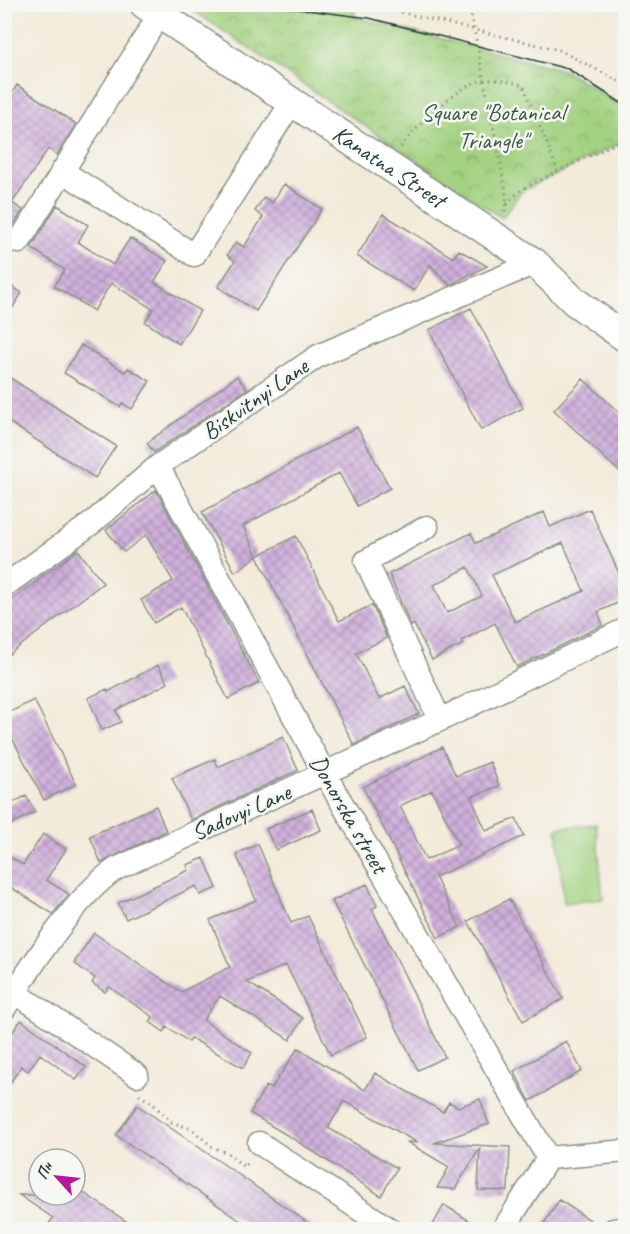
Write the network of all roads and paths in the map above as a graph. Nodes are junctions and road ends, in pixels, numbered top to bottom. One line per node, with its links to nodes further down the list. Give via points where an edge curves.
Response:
1 (366, 4): 4 (path)
2 (469, 4): 4 (path)
3 (151, 10): 7 (main road, Kanatna Street); 10 (street)
4 (474, 31): 5 (path); 6 (path, via 559,50)
5 (484, 80): 9 (path, via 471,84 410,133); 11 (path, via 523,85); 12 (path)
6 (626, 85)
7 (292, 102): 9 (main road, Kanatna Street); 10 (street, via 194,255)
8 (626, 138): 11 (path)
9 (388, 166): 13 (main road, Kanatna Street)
10 (62, 171): 14 (street)
11 (558, 171): 12 (path, via 522,189)
12 (507, 204): 13 (path)
13 (491, 235): 15 (main road, Kanatna Street)
14 (19, 242)
15 (535, 263): 16 (main road, Kanatna Street, via 574,301); 17 (street, Biskvitnyi Lane, via 318,356)
16 (626, 338)
17 (158, 466): 19 (street, Biskvitnyi Lane, via 93,523); 22 (street, Donorska street)
18 (427, 528): 21 (street, via 366,561)
19 (4, 586)
20 (626, 629): 21 (street, Sadovyi Lane)
21 (440, 720): 22 (street, Sadovyi Lane)
22 (325, 774): 23 (street, Sadovyi Lane, via 105,875); 27 (street, Donorska street)
23 (8, 995): 24 (street)
24 (137, 1075): 25 (path, via 139,1095 171,1122 192,1129 244,1167)
25 (259, 1143): 29 (street)
26 (626, 1151): 27 (street)
27 (548, 1158): 30 (street)
28 (626, 1228): 31 (street)
29 (391, 1230)
30 (503, 1230)
31 (612, 1230)

